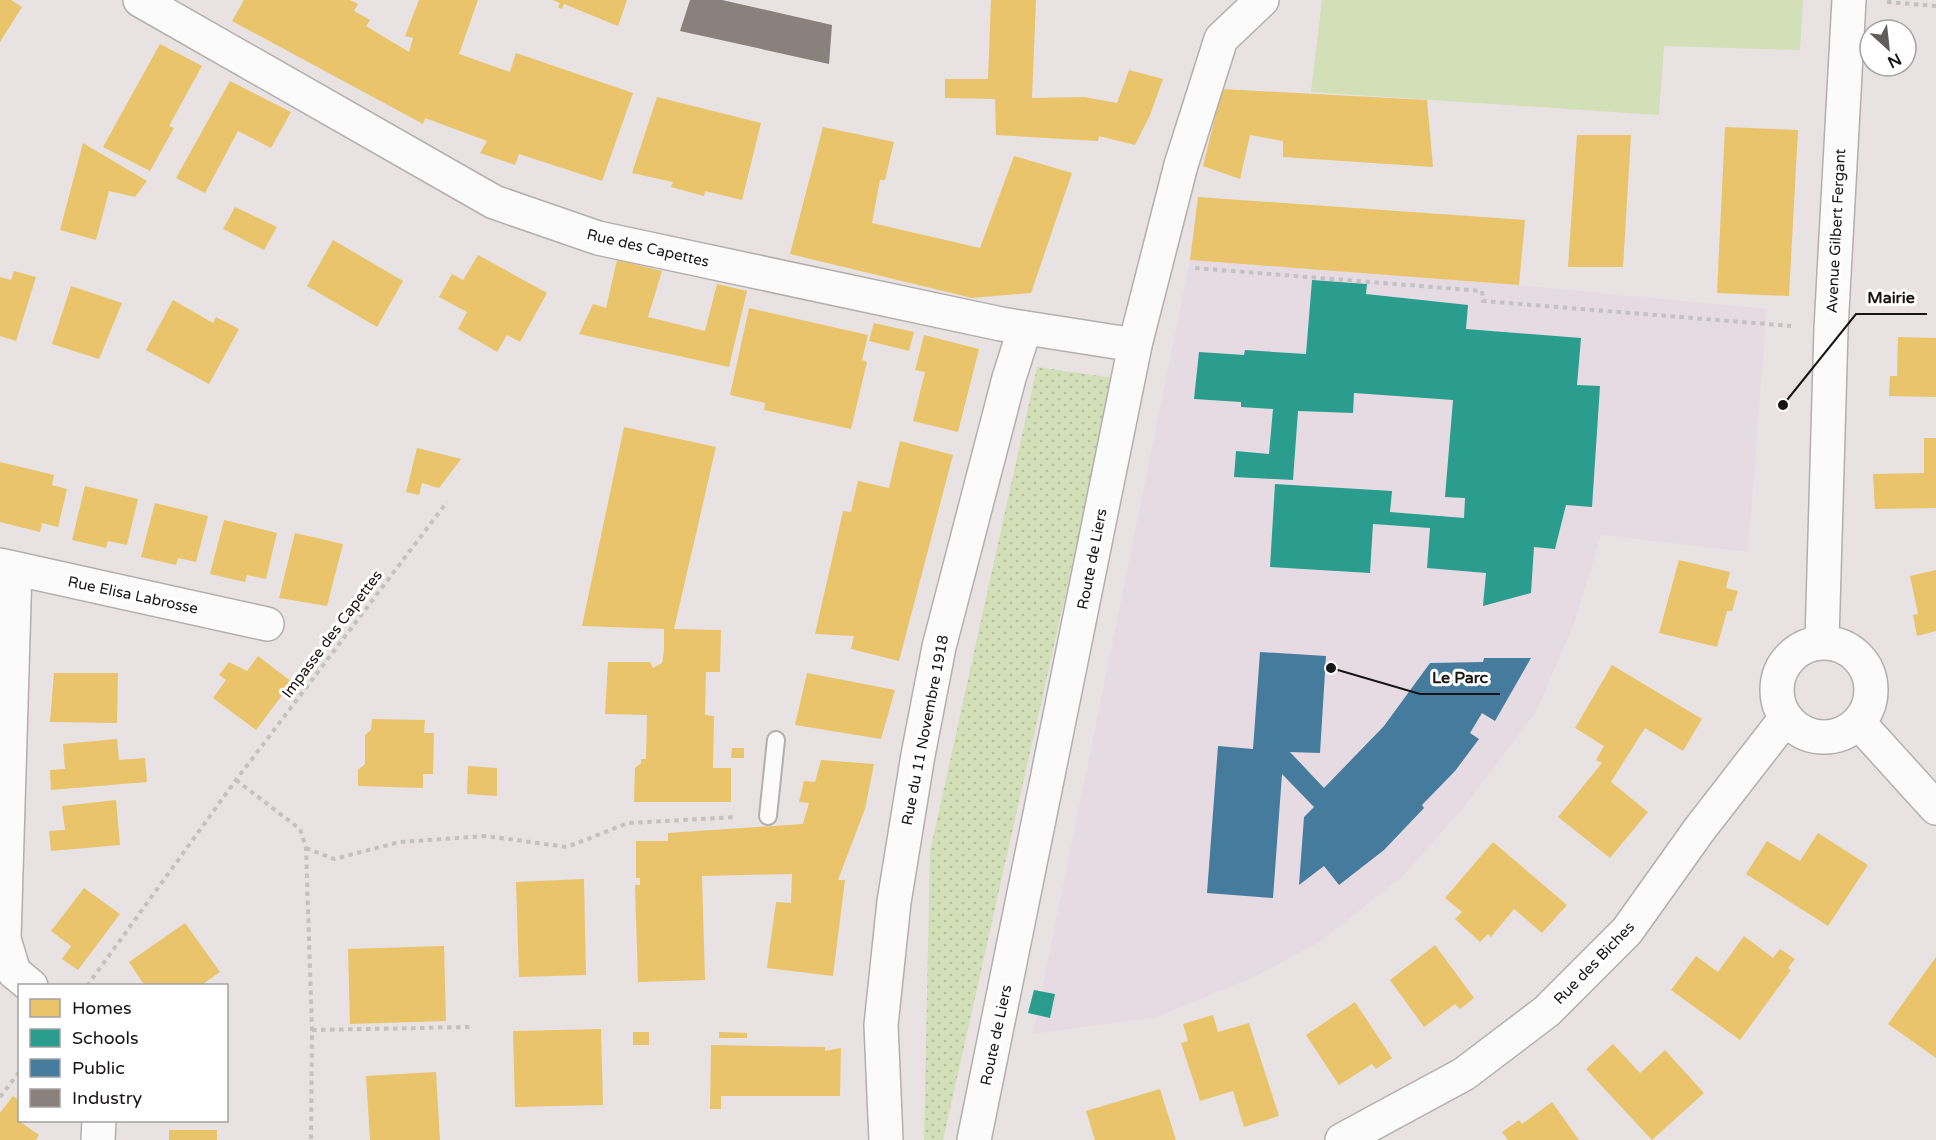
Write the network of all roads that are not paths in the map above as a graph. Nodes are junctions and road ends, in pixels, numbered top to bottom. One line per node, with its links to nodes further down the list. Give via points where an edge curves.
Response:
1 (140, 0): 4 (street, Rue des Capettes, via 494,202 598,238)
2 (1262, 0): 5 (street, Route de Liers, via 1221,39 1160,243)
3 (1864, 1): 8 (street, Avenue Gilbert Fergant, via 1831,329)
4 (1025, 328): 5 (street, Rue des Capettes); 18 (street, Rue du 11 Novembre 1918, via 939,647 916,766 894,902 881,1026)
5 (1135, 345): 16 (street, Route de Liers)
6 (8, 567): 7 (street, Rue Elisa Labrosse); 14 (street, via 4,939 14,972)
7 (267, 624)
8 (1822, 641): 9 (street, via 1802,647 1786,660 1776,679 1776,697); 10 (street, via 1844,646 1860,657 1870,674 1871,697)
9 (1785, 718): 10 (street, via 1803,733 1820,738 1839,735); 19 (street, Rue des Biches, via 1627,931 1547,1011 1464,1074)
10 (1859, 723): 12 (street)
11 (776, 740): 13 (lane)
12 (1936, 807)
13 (768, 816)
14 (29, 984)
15 (99, 1122): 17 (street)
16 (976, 1139)
17 (98, 1140)
18 (886, 1140)
19 (1342, 1140)

